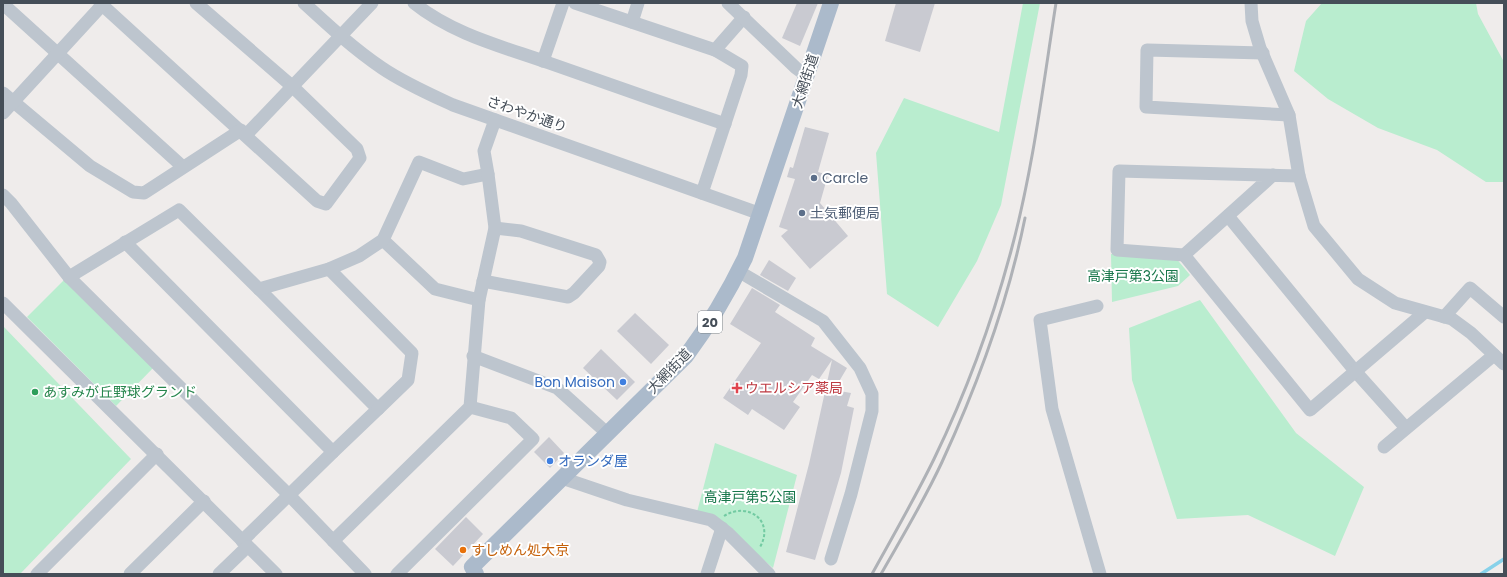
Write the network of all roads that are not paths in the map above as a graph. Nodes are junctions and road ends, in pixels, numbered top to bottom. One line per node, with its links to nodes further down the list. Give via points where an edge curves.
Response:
1 (196, 3): 21 (street)
2 (304, 3): 15 (street, さわやか通り)
3 (372, 3): 15 (street)
4 (414, 3): 19 (street, via 423,11 453,27)
5 (563, 3): 19 (street)
6 (575, 3): 14 (street)
7 (638, 3): 14 (street)
8 (831, 3): 20 (main road, 大網街道 / 20)
9 (1251, 3): 17 (street, via 1252,22)
10 (3, 4): 18 (street)
11 (102, 4): 18 (street); 28 (street)
12 (729, 4): 13 (street)
13 (744, 17): 16 (street); 20 (street)
14 (632, 22): 16 (street)
15 (340, 36): 21 (street); 26 (street, さわやか通り, via 383,69 414,87)
16 (715, 50): 27 (street, via 742,66)
17 (1263, 53): 25 (street); 25 (street, via 1147,50 1146,107)
18 (57, 54): 23 (street); 29 (street)
19 (543, 61): 27 (street)
20 (807, 76): 35 (main road, 大網街道 / 20)
21 (293, 87): 28 (street); 28 (street, via 357,149 360,158 326,204 317,201)
22 (3, 93): 23 (street)
23 (13, 102): 24 (street); 29 (street, via 90,166 133,192 144,193)
24 (3, 113)
25 (1289, 115): 32 (street)
26 (495, 120): 30 (street, via 484,151); 33 (street, さわやか通り)
27 (725, 124): 33 (street)
28 (244, 133): 29 (street)
29 (183, 167)
30 (488, 174): 37 (street); 38 (street, via 463,179 419,162)
31 (1273, 175): 32 (street); 36 (street); 40 (street, via 1119,171 1117,250)
32 (1299, 176): 49 (street, via 1314,226 1358,280 1395,303)
33 (702, 193): 35 (street, さわやか通り)
34 (3, 195): 43 (street)
35 (761, 214): 42 (main road, 大網街道 / 20)
36 (1228, 216): 40 (street); 55 (street)
37 (494, 228): 44 (street); 44 (street, via 521,231 596,255 600,262 568,297)
38 (383, 240): 41 (street, via 359,256); 46 (street, via 435,289)
39 (125, 242): 43 (street); 45 (street, via 179,210); 61 (street)
40 (1184, 255): 55 (street, via 1310,410)
41 (329, 269): 45 (street); 57 (street, via 412,353 408,380)
42 (738, 272): 59 (main road, 大網街道 / 20, via 708,326 686,356); 69 (street, via 822,321 860,368 872,394 872,411)
43 (69, 277): 64 (street)
44 (483, 281): 46 (street)
45 (258, 289): 57 (street)
46 (478, 300): 53 (street)
47 (3, 303): 62 (street)
48 (1097, 306): 79 (street, via 1040,320 1052,409)
49 (1425, 312): 50 (street); 55 (street)
50 (1444, 317): 51 (street, via 1470,288); 52 (street, via 1452,319 1471,333)
51 (1504, 317)
52 (1494, 355): 54 (street); 58 (street)
53 (473, 356): 56 (street); 59 (street, via 557,388)
54 (1504, 364)
55 (1355, 371): 58 (street)
56 (470, 407): 67 (street); 76 (street, via 510,418 533,439)
57 (378, 409): 61 (street)
58 (1406, 428): 60 (street)
59 (608, 434): 63 (main road, 大網街道 / 20)
60 (1384, 447)
61 (333, 452): 64 (street)
62 (157, 454): 65 (street); 71 (street)
63 (562, 478): 66 (street, via 627,500 711,520); 70 (main road, 大網街道 / 20)
64 (289, 495): 67 (street); 68 (street)
65 (204, 501): 68 (street); 72 (street)
66 (720, 527): 77 (street); 78 (street)
67 (333, 541): 75 (street)
68 (244, 544): 73 (street); 74 (street)
69 (831, 559)
70 (471, 572)
71 (37, 574)
72 (130, 574)
73 (220, 574)
74 (276, 574)
75 (365, 574)
76 (397, 574)
77 (707, 574)
78 (768, 574)
79 (1100, 574)

